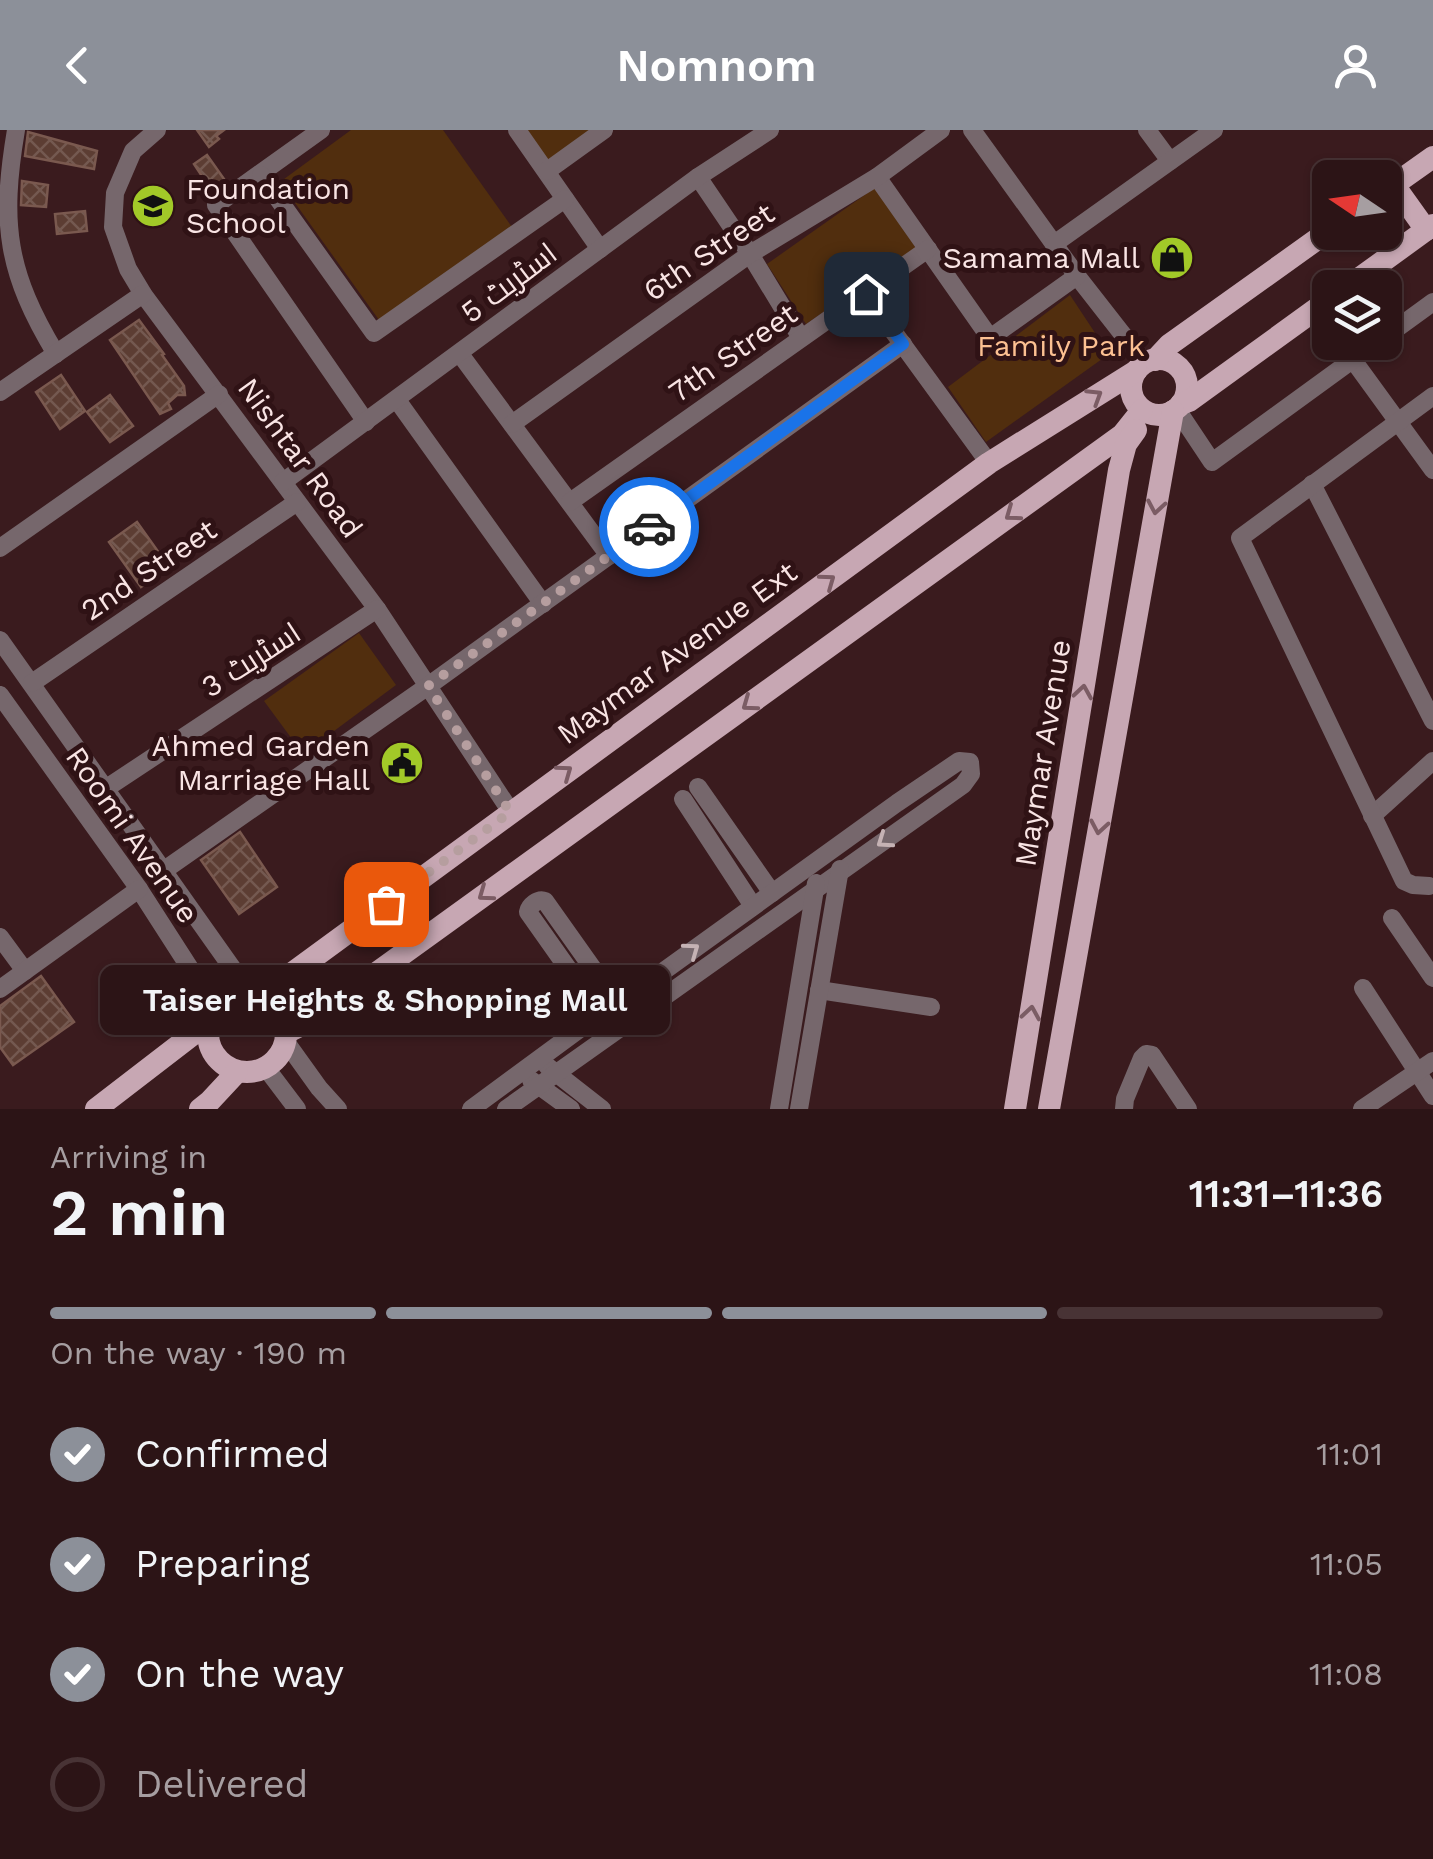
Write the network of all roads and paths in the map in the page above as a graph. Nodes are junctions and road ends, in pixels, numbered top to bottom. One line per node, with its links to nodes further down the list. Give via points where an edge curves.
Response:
1 (16, 130): 21 (street)
2 (156, 130): 29 (street, Nishtar Road, via 133,151 115,193 113,227)
3 (321, 130): 14 (street)
4 (517, 130): 13 (street)
5 (604, 130): 13 (street)
6 (941, 130): 15 (street, 6th Street)
7 (972, 130): 23 (street)
8 (1147, 130): 12 (street)
9 (1214, 130): 12 (street)
10 (758, 134): 16 (street, اسٹریٹ 5)
11 (1433, 157): 17 (main road)
12 (1170, 161): 23 (street)
13 (546, 171): 18 (street)
14 (261, 175): 18 (street, via 374,333); 46 (street, via 216,206)
15 (877, 177): 25 (street); 26 (street, 6th Street)
16 (698, 178): 24 (street, اسٹریٹ 5); 26 (street)
17 (1402, 179)
18 (565, 199): 24 (street)
19 (1402, 200): 20 (main road)
20 (1430, 227): 27 (main road)
21 (3, 240): 36 (street)
22 (1312, 243): 39 (main road, Maymar Avenue Ext)
23 (1054, 244): 28 (street)
24 (600, 248): 37 (street, اسٹریٹ 5)
25 (928, 249): 28 (street, via 990,338); 30 (street, 7th Street)
26 (750, 254): 34 (street); 48 (street, 6th Street)
27 (1371, 270)
28 (1077, 276): 39 (street)
29 (142, 294): 36 (street); 41 (street, Nishtar Road)
30 (866, 294): 34 (street, 7th Street); 35 (street)
31 (1433, 302): 33 (street)
32 (1312, 312): 44 (main road)
33 (1402, 325)
34 (801, 338): 54 (street, 7th Street)
35 (903, 344): 49 (street); 56 (street)
36 (56, 354): 40 (street)
37 (460, 354): 43 (street, اسٹریٹ 5); 48 (street)
38 (1353, 360): 44 (street, via 1212,462); 47 (street)
39 (1145, 365): 44 (main road, via 1166,360 1182,373 1186,394); 45 (main road, via 1131,392); 49 (main road, Maymar Avenue Ext, one-way to 39)
40 (0, 392)
41 (218, 394): 51 (street, Nishtar Road); 55 (street)
42 (1433, 396): 47 (street)
43 (397, 400): 46 (street, اسٹریٹ 5); 57 (street)
44 (1177, 408): 45 (main road, via 1162,415); 109 (main road, one-way to 109)
45 (1144, 411): 89 (main road, one-way to 89, via 1122,435); 108 (main road, Maymar Avenue, one-way to 45, via 1119,470)
46 (366, 422): 51 (street, اسٹریٹ 5)
47 (1397, 422): 50 (street); 52 (street)
48 (512, 424): 54 (street)
49 (989, 464): 66 (main road, Maymar Avenue Ext, one-way to 49)
50 (1433, 470)
51 (283, 482): 53 (street, Nishtar Road)
52 (1312, 484): 63 (street); 67 (street, via 1240,538)
53 (297, 502): 58 (street, Nishtar Road); 60 (street, 2nd Street)
54 (570, 502): 56 (street)
55 (0, 548)
56 (609, 556): 57 (street)
57 (542, 604): 61 (street)
58 (377, 610): 61 (street, Nishtar Road); 65 (street, اسٹریٹ 3)
59 (0, 640): 60 (street, Roomi Avenue)
60 (32, 683): 65 (street, Roomi Avenue)
61 (428, 686): 66 (street, Nishtar Road); 70 (street)
62 (0, 694): 74 (street, Roomi Avenue)
63 (1433, 721)
64 (1433, 762): 67 (street)
65 (105, 789): 70 (street, Roomi Avenue)
66 (510, 812): 84 (main road, Maymar Avenue Ext)
67 (1372, 816): 72 (street, via 1404,881)
68 (842, 843): 69 (street); 71 (street); 71 (street, one-way to 71, via 959,761 970,762 964,785)
69 (817, 860): 73 (street); 75 (street)
70 (163, 871): 84 (street, Roomi Avenue)
71 (840, 872): 73 (street); 83 (street)
72 (1432, 887)
73 (816, 888): 95 (street); 106 (street)
74 (139, 890): 79 (street); 88 (street, Roomi Avenue)
75 (772, 893): 76 (street); 76 (street, via 691,793)
76 (753, 906): 85 (street, one-way to 76)
77 (1392, 918): 80 (street)
78 (0, 937): 79 (street)
79 (24, 971): 82 (street)
80 (1433, 978)
81 (1363, 988): 91 (street)
82 (0, 989)
83 (819, 990): 86 (street); 107 (street)
84 (255, 994): 88 (main road, via 224,1001); 89 (main road, via 274,1004)
85 (618, 1004): 87 (street); 87 (street, via 545,901 538,901 528,912)
86 (932, 1008)
87 (600, 1014): 90 (street)
88 (212, 1016): 93 (main road, via 212,1053); 98 (main road)
89 (286, 1037): 92 (main road); 101 (street)
90 (539, 1059): 94 (street); 95 (street)
91 (1425, 1066): 97 (street); 112 (street)
92 (266, 1068): 93 (main road); 100 (street)
93 (237, 1072): 99 (main road)
94 (521, 1073): 96 (street); 102 (street)
95 (555, 1073): 96 (street); 105 (street)
96 (540, 1085): 103 (street); 104 (street)
97 (1433, 1096)
98 (96, 1109)
99 (200, 1109)
100 (297, 1109)
101 (338, 1109)
102 (471, 1109)
103 (506, 1109)
104 (571, 1109)
105 (602, 1109)
106 (778, 1109)
107 (799, 1109)
108 (1016, 1109)
109 (1049, 1109)
110 (1124, 1109): 111 (street, via 1146,1054)
111 (1188, 1109)
112 (1362, 1109)

